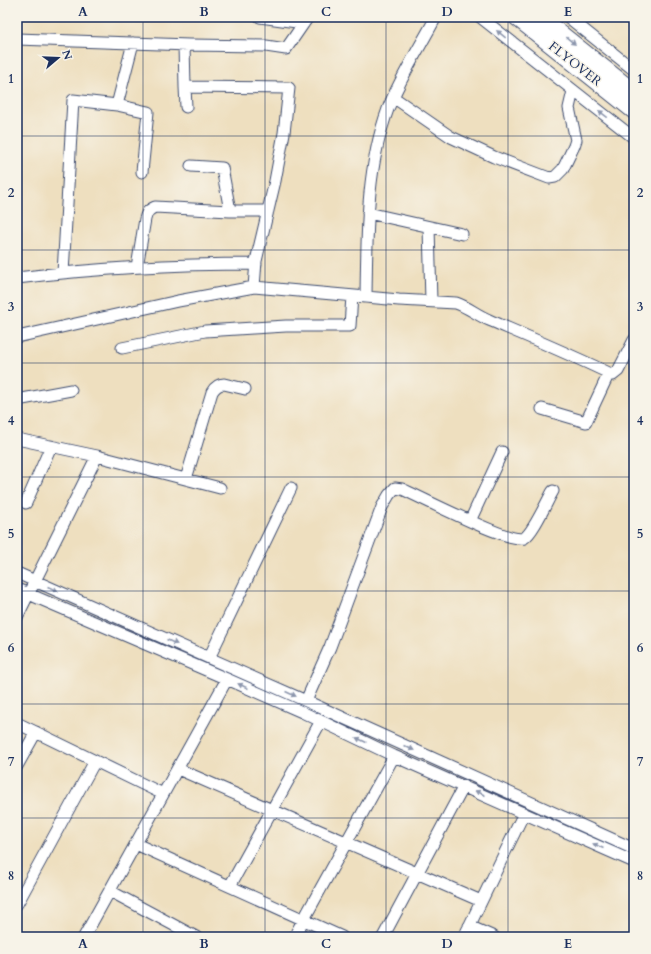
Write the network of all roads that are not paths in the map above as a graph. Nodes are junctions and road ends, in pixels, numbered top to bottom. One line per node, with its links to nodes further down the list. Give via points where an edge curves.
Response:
1 (260, 17): 7 (street)
2 (436, 17): 15 (street)
3 (480, 17): 13 (street, one-way to 3)
4 (516, 17): 18 (highway, FLYOVER)
5 (540, 17): 14 (highway, FLYOVER, one-way to 14)
6 (568, 17): 11 (street)
7 (306, 20): 10 (street, via 286,49 266,46)
8 (17, 39): 9 (street)
9 (133, 43): 10 (street); 16 (street)
10 (184, 45): 12 (street)
11 (634, 70)
12 (185, 87): 17 (street); 23 (street, via 289,88 284,133)
13 (573, 91): 15 (street, via 569,108 575,134 574,146 563,169 555,177 549,178 451,137); 19 (street, one-way to 13)
14 (634, 92)
15 (393, 96): 24 (street, via 377,151)
16 (117, 105): 21 (street, via 148,112); 29 (street, via 73,100)
17 (186, 107)
18 (634, 111)
19 (634, 138)
20 (191, 166): 22 (street, via 222,168)
21 (142, 172)
22 (230, 211): 23 (street); 28 (street, via 155,207 150,209 145,218)
23 (268, 211): 27 (street)
24 (368, 213): 25 (street); 33 (street)
25 (429, 227): 26 (street); 34 (street)
26 (462, 234)
27 (256, 264): 28 (street); 31 (street)
28 (137, 267): 29 (street)
29 (63, 273): 30 (street)
30 (17, 278)
31 (254, 287): 32 (street); 35 (street)
32 (352, 296): 33 (street); 37 (street, via 350,326 286,326 205,331)
33 (366, 297): 34 (street)
34 (431, 301): 38 (street, via 464,305 476,314)
35 (17, 337)
36 (634, 340): 38 (street, via 618,371 613,375)
37 (122, 348)
38 (609, 373): 42 (street, via 586,422)
39 (245, 389): 47 (street, via 224,384 215,388 210,397)
40 (71, 390): 41 (street)
41 (17, 400)
42 (542, 409)
43 (17, 439): 44 (street)
44 (51, 446): 46 (street); 51 (street)
45 (502, 452): 52 (street)
46 (97, 456): 47 (street); 54 (street)
47 (186, 479): 48 (street)
48 (220, 488)
49 (291, 488): 58 (street)
50 (553, 491): 52 (street, via 532,529 524,538 511,538)
51 (26, 503)
52 (470, 521): 60 (street, via 395,488 382,507 330,648)
53 (17, 574): 54 (street)
54 (35, 581): 56 (street); 58 (street, one-way to 58)
55 (17, 589): 56 (street)
56 (23, 599): 57 (street); 59 (street)
57 (17, 617)
58 (209, 658): 60 (street, one-way to 60)
59 (227, 678): 61 (street, one-way to 59); 67 (street)
60 (306, 701): 74 (street, one-way to 74)
61 (320, 721): 64 (street, one-way to 61); 70 (street)
62 (17, 723): 63 (street)
63 (36, 732): 65 (street); 66 (street)
64 (394, 756): 68 (street); 72 (street)
65 (95, 761): 69 (street); 80 (street)
66 (17, 766)
67 (178, 769): 69 (street); 70 (street)
68 (464, 786): 71 (street, one-way to 68); 76 (street)
69 (164, 794): 73 (street)
70 (271, 809): 72 (street); 77 (street)
71 (524, 813): 75 (street, one-way to 71); 79 (street)
72 (347, 842): 76 (street); 81 (street)
73 (136, 844): 77 (street); 78 (street)
74 (634, 849)
75 (634, 862)
76 (417, 873): 79 (street); 88 (street)
77 (230, 886): 81 (street)
78 (110, 890): 83 (street); 84 (street)
79 (481, 901): 82 (street)
80 (17, 904)
81 (304, 920): 86 (street); 87 (street)
82 (469, 926): 89 (street); 90 (street)
83 (178, 933): 85 (street)
84 (84, 937)
85 (196, 937)
86 (294, 937)
87 (342, 937)
88 (382, 937)
89 (464, 937)
90 (494, 937)

